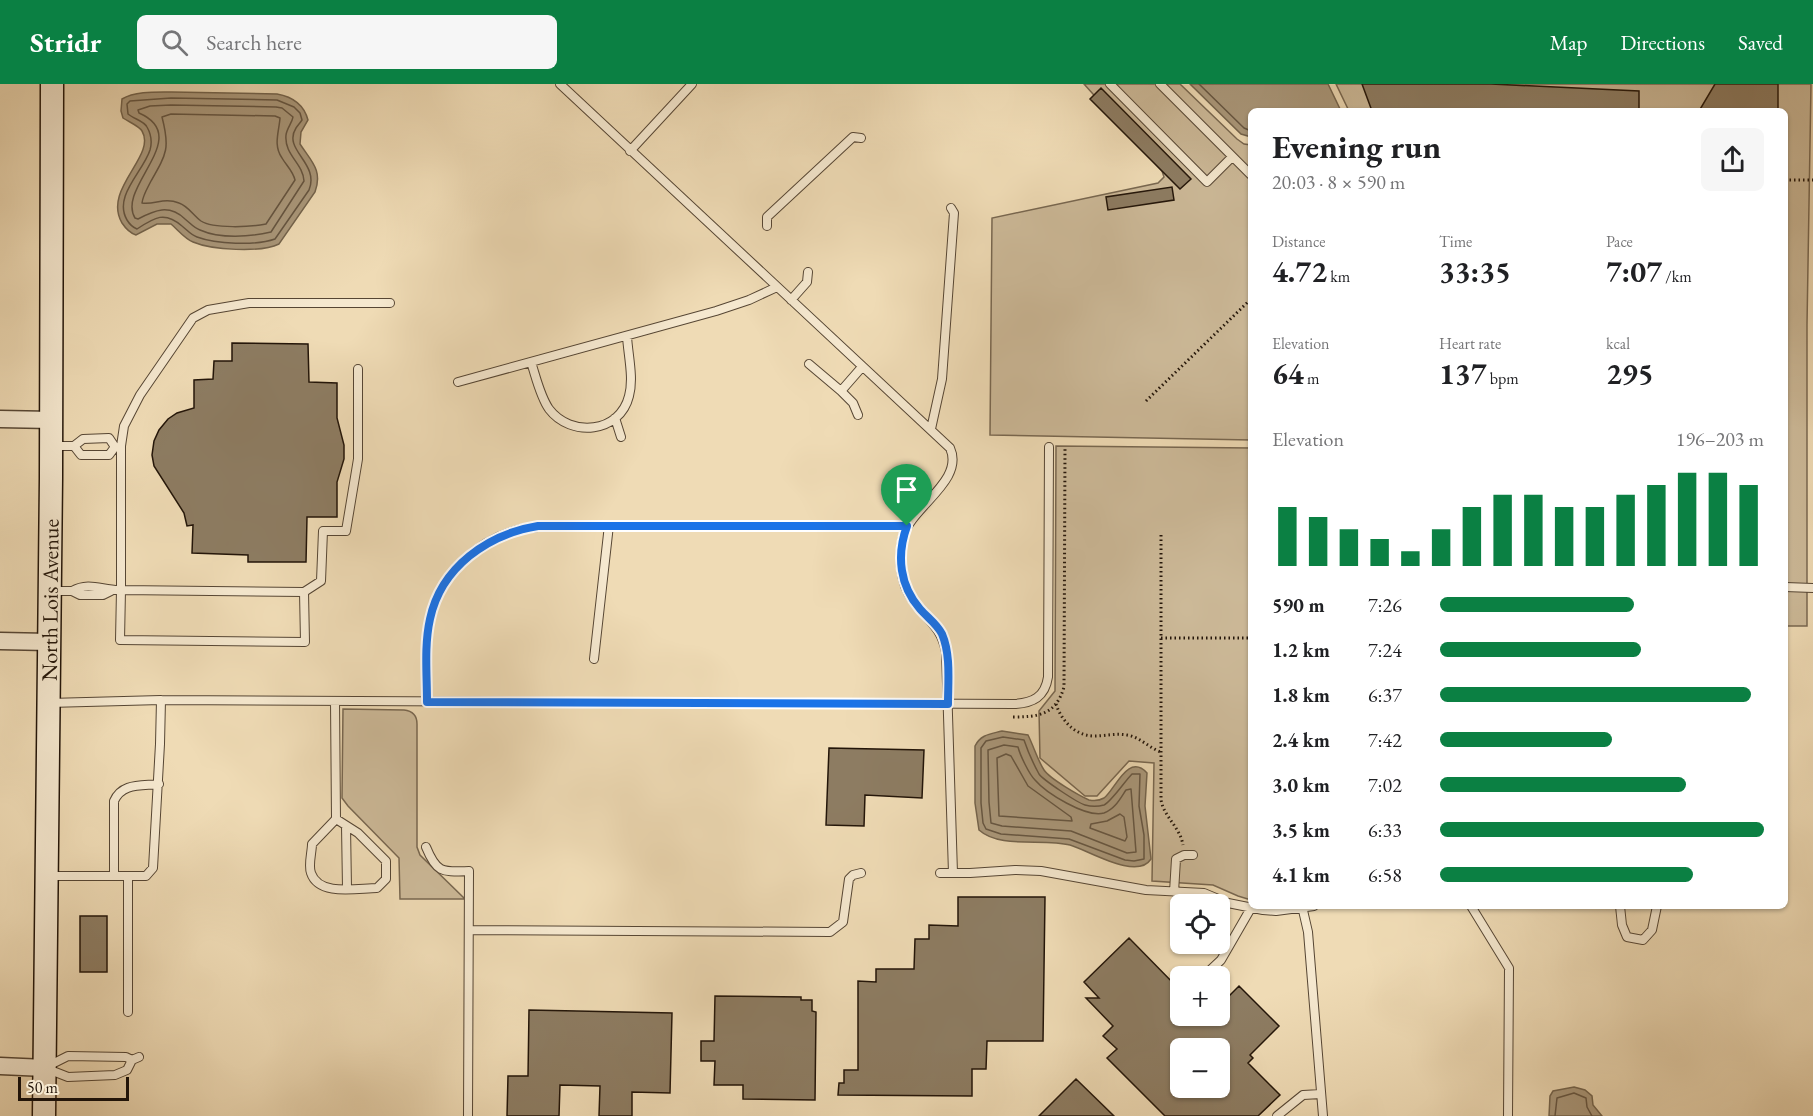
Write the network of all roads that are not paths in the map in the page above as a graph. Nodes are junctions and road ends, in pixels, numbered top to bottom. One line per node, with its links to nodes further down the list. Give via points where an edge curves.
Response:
1 (52, 84): 26 (street, North Lois Avenue)
2 (560, 84): 7 (lane)
3 (692, 84): 7 (lane)
4 (1110, 84): 8 (lane, via 1207,182)
5 (1160, 84): 8 (lane)
6 (861, 138): 11 (lane, via 853,137 825,162 767,217)
7 (630, 151): 13 (lane)
8 (1232, 157): 9 (lane)
9 (1248, 172)
10 (951, 208): 27 (lane, via 954,213 942,379)
11 (767, 226)
12 (808, 272): 14 (lane, via 807,282)
13 (777, 287): 14 (lane); 16 (lane, via 749,300)
14 (791, 300): 19 (lane)
15 (390, 303): 30 (lane, via 249,303 200,314 193,318 140,395)
16 (627, 336): 17 (lane); 24 (lane, via 630,388 624,408)
17 (531, 362): 21 (lane); 24 (lane, via 549,408 570,426 598,428)
18 (809, 364): 22 (lane)
19 (862, 367): 22 (lane); 27 (lane)
20 (358, 369): 38 (lane, via 358,459 346,531 323,531 321,581)
21 (458, 382)
22 (841, 391): 23 (lane)
23 (858, 415)
24 (615, 417): 28 (lane)
25 (0, 419): 26 (street)
26 (52, 420): 29 (street, North Lois Avenue)
27 (931, 429): 33 (lane, via 953,454 950,470)
28 (621, 437)
29 (63, 446): 30 (lane, via 83,439 109,438); 30 (lane, via 81,455 109,455); 36 (street, North Lois Avenue)
30 (118, 446): 37 (lane)
31 (1049, 447): 46 (lane, via 1046,688 1040,697 1021,704)
32 (609, 525): 33 (lane); 41 (lane); 44 (lane, via 524,529 495,538 466,559 443,585 433,608 427,643)
33 (907, 526): 46 (lane, via 901,547 902,575 908,594 936,625 945,642)
34 (1788, 587): 35 (lane)
35 (1813, 588)
36 (50, 591): 37 (lane, via 103,595); 40 (street, North Lois Avenue)
37 (116, 591): 38 (lane); 38 (lane, via 120,640 305,642)
38 (304, 592)
39 (0, 640): 40 (street)
40 (49, 642): 45 (street, North Lois Avenue)
41 (594, 659)
42 (161, 700): 43 (lane); 45 (lane); 47 (lane)
43 (335, 701): 44 (lane); 48 (lane)
44 (427, 702): 46 (lane)
45 (49, 703): 55 (street, North Lois Avenue)
46 (948, 704): 54 (lane)
47 (159, 784): 56 (lane, via 127,788 114,801); 57 (lane, via 153,868 146,876)
48 (336, 819): 49 (lane); 58 (lane, via 312,844 310,872 316,882 327,888)
49 (346, 826): 58 (lane); 58 (lane, via 386,861 386,879 377,888)
50 (426, 848): 68 (lane, via 432,862 444,872 469,871)
51 (1188, 855): 59 (lane, via 1176,858)
52 (861, 873): 68 (lane, via 849,879 843,922 830,932)
53 (939, 873): 54 (lane)
54 (954, 873): 59 (lane, via 1029,870)
55 (47, 876): 56 (lane); 72 (street, North Lois Avenue)
56 (114, 876): 57 (lane)
57 (128, 876): 70 (lane)
58 (347, 888)
59 (1174, 892): 60 (lane, via 1211,895)
60 (1248, 907)
61 (1250, 909): 69 (lane)
62 (1259, 909): 63 (lane)
63 (1289, 909)
64 (1302, 909): 73 (lane, via 1308,932)
65 (1473, 909): 78 (lane, via 1509,968)
66 (1620, 909): 67 (lane, via 1627,937 1643,940 1652,930)
67 (1656, 909)
68 (470, 930): 75 (lane)
69 (1215, 966)
70 (128, 1012)
71 (0, 1066): 72 (street)
72 (45, 1068): 72 (lane, via 68,1056 135,1058 127,1070 115,1075 68,1077); 74 (street, North Lois Avenue)
73 (1321, 1094): 76 (lane, via 1303,1095); 77 (lane)
74 (44, 1116)
75 (468, 1116)
76 (1277, 1116)
77 (1323, 1116)
78 (1508, 1116)

